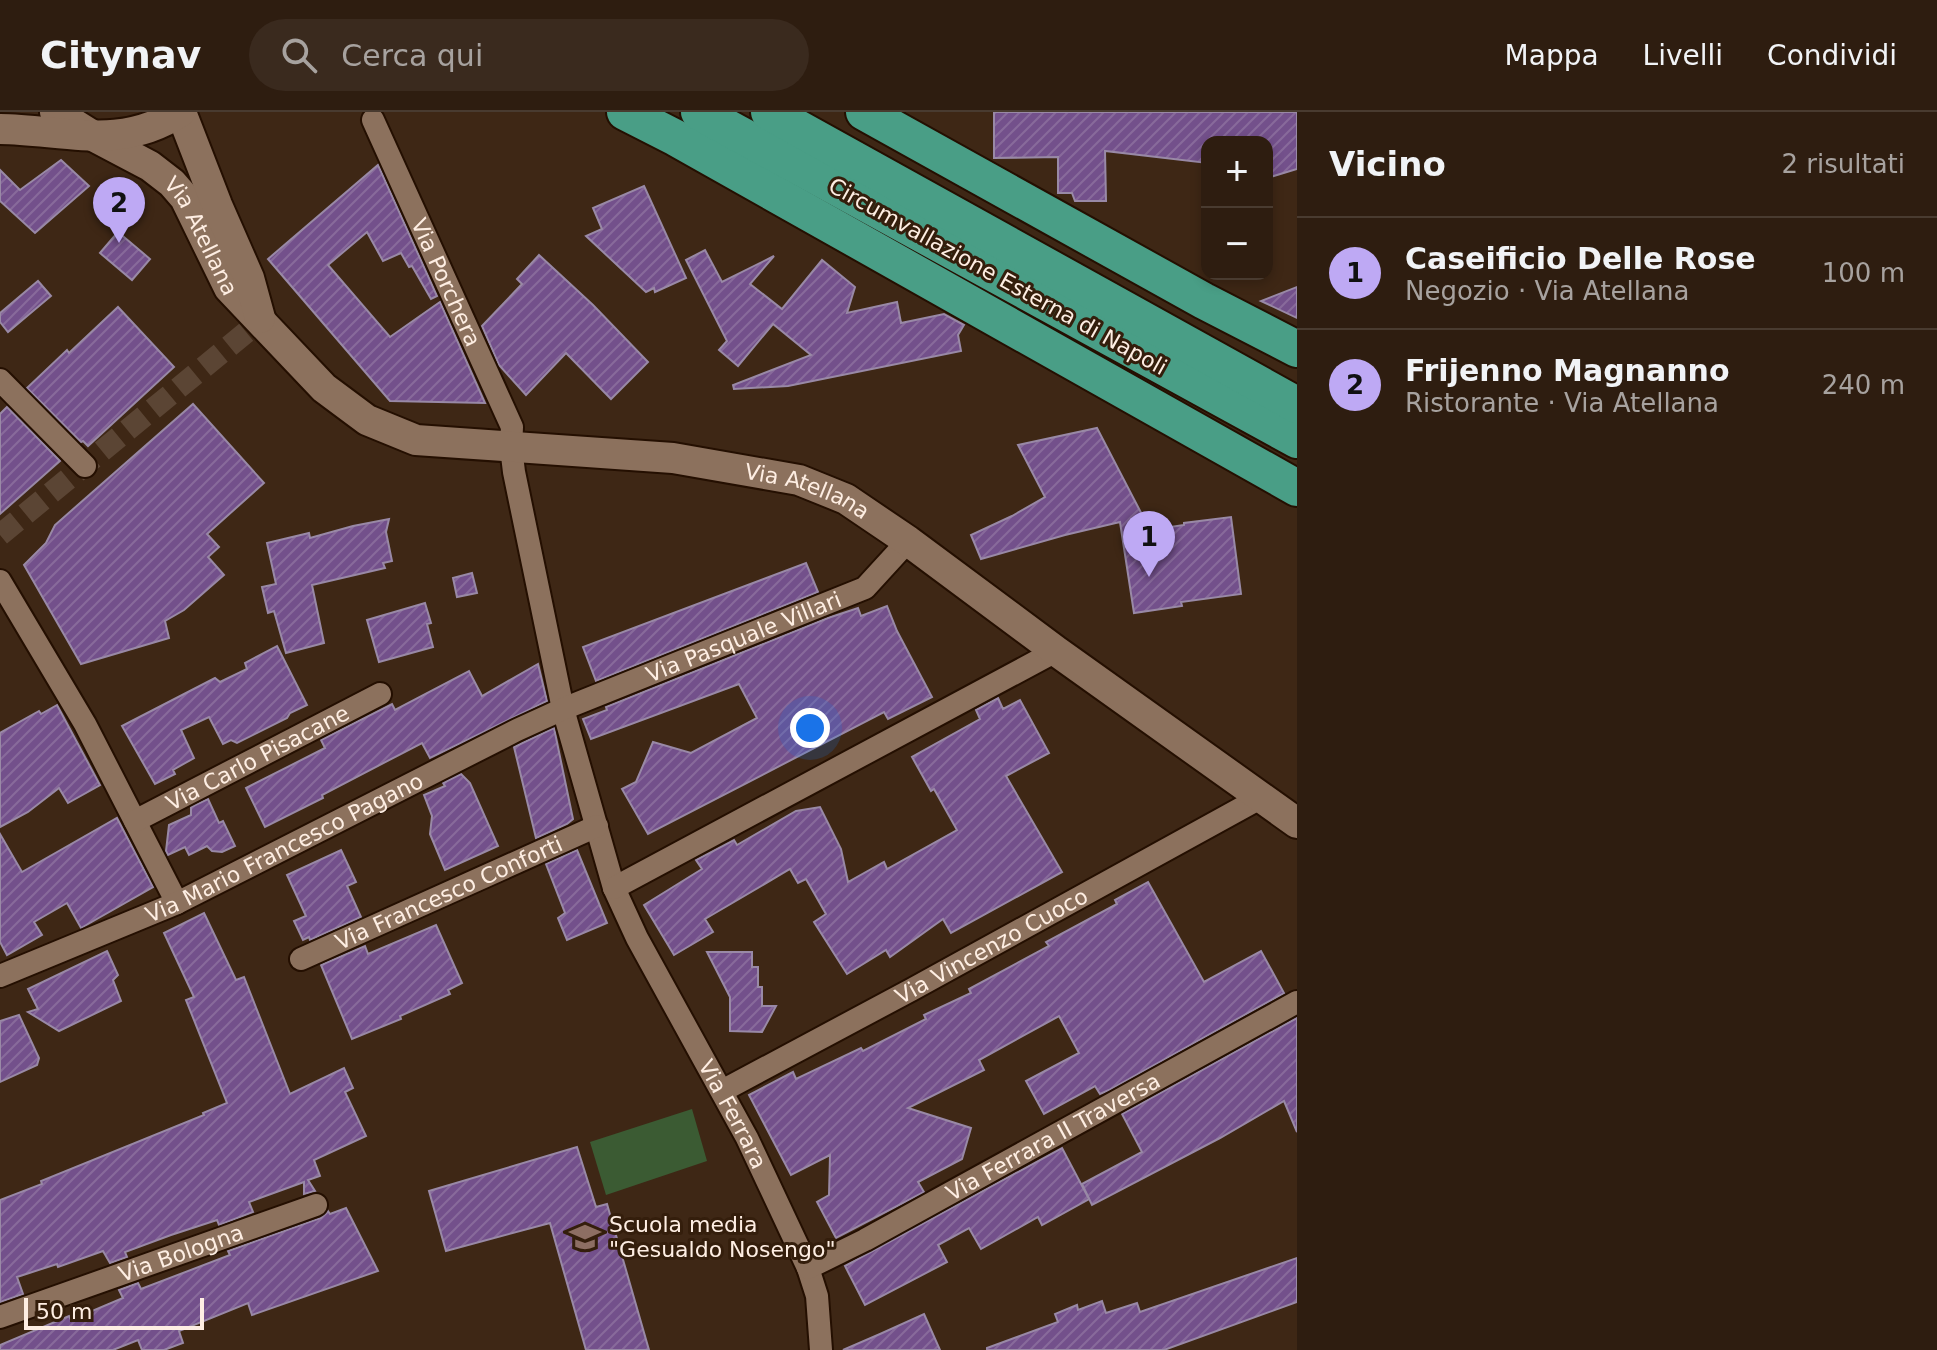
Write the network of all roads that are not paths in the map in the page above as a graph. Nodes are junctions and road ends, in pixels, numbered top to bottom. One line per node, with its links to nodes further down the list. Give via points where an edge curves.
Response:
1 (55, 112): 9 (main road, Via Atellana)
2 (180, 112): 9 (main road, Via Atellana, via 147,129); 10 (main road, Via Atellana, via 249,278)
3 (625, 112): 18 (highway)
4 (699, 112): 13 (highway, Circumvallazione Esterna di Napoli)
5 (769, 112): 13 (highway, Circumvallazione Esterna di Napoli)
6 (864, 112): 11 (highway)
7 (373, 120): 16 (street, Via Porchera, via 512,427)
8 (0, 129): 9 (main road, Via Atellana)
9 (95, 137): 10 (main road, Via Atellana, via 172,183 185,198 229,288)
10 (261, 320): 16 (main road, Via Atellana, via 324,388 367,420 416,440)
11 (1297, 349)
12 (0, 380): 17 (street)
13 (1246, 395): 14 (highway, Circumvallazione Esterna di Napoli); 15 (highway, Circumvallazione Esterna di Napoli)
14 (1297, 405)
15 (1297, 440)
16 (511, 447): 19 (main road, Via Atellana, via 673,458 799,480 846,499); 23 (street, Via Ferrara)
17 (85, 466)
18 (1297, 488)
19 (908, 541): 21 (main road, Via Atellana); 23 (street, Via Pasquale Villari, via 865,588)
20 (0, 581): 25 (street)
21 (1056, 651): 24 (main road, Via Atellana); 28 (street)
22 (380, 694): 25 (street, Via Carlo Pisacane)
23 (563, 709): 27 (street, Via Ferrara); 29 (street, Via Mario Francesco Pagano)
24 (1260, 798): 26 (main road, Via Atellana); 33 (street, Via Vincenzo Cuoco)
25 (135, 821): 29 (street)
26 (1297, 823)
27 (597, 826): 28 (street, Via Ferrara); 30 (street, Via Francesco Conforti)
28 (614, 888): 33 (street, Via Ferrara)
29 (177, 903): 31 (street, Via Mario Francesco Pagano)
30 (301, 959)
31 (0, 976)
32 (1297, 1002): 35 (street, Via Ferrara II Traversa)
33 (722, 1091): 35 (street, Via Ferrara)
34 (316, 1205): 36 (street, Via Bologna)
35 (808, 1268): 37 (street, Via Ferrara, via 817,1296)
36 (0, 1317)
37 (821, 1350)

